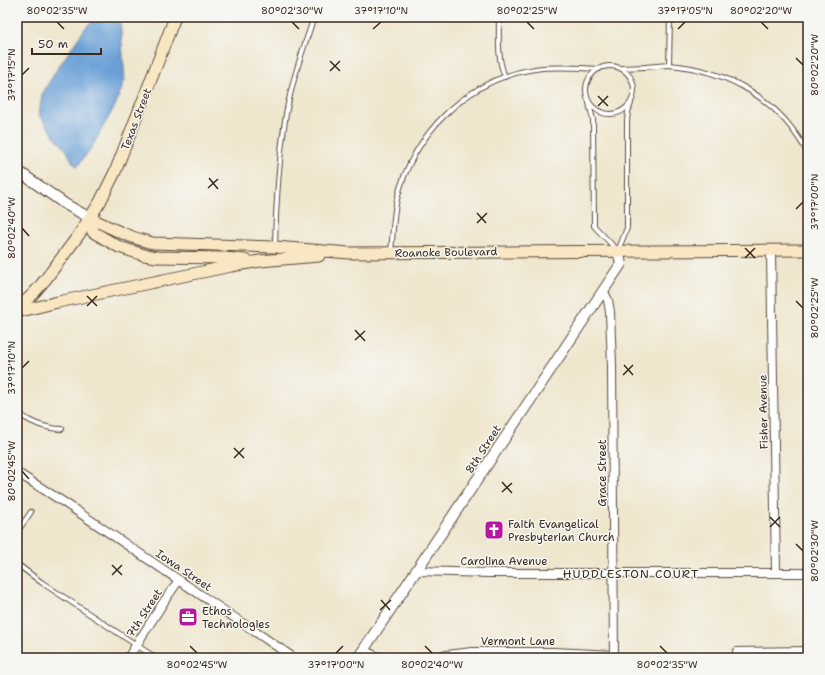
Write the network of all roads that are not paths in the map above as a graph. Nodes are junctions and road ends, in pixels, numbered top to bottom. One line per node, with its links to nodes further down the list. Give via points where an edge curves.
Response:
1 (174, 17): 13 (main road, Texas Street, via 115,172)
2 (314, 17): 14 (lane, via 286,114)
3 (499, 17): 8 (lane, via 499,57)
4 (670, 17): 5 (lane)
5 (669, 64): 6 (lane); 11 (lane, via 711,72 748,89 783,119)
6 (621, 68): 7 (lane, via 606,66); 10 (lane, via 628,73 635,87)
7 (599, 69): 8 (lane, via 543,68); 9 (lane, via 588,80 586,95)
8 (505, 77): 19 (lane, via 478,90 454,106 432,128 418,148 398,199)
9 (589, 103): 10 (lane, via 595,109 610,115 626,109); 17 (lane, via 594,120 594,226)
10 (631, 103): 17 (lane, via 627,121 627,228)
11 (808, 154)
12 (17, 170): 13 (street, via 65,204)
13 (90, 218): 14 (main road, Roanoke Boulevard, via 127,236 154,243); 21 (main road, via 93,232 119,247 144,255); 23 (main road, via 45,280)
14 (275, 247): 18 (main road, Roanoke Boulevard); 20 (lane)
15 (771, 250): 16 (main road, Roanoke Boulevard); 17 (main road, Roanoke Boulevard); 33 (street, Fisher Avenue)
16 (808, 250)
17 (618, 251): 19 (main road, Roanoke Boulevard); 22 (street, 8th Street, via 621,264)
18 (349, 253): 19 (main road, Roanoke Boulevard); 20 (main road)
19 (391, 253)
20 (274, 260): 21 (main road)
21 (260, 261): 24 (main road)
22 (603, 290): 31 (street, 8th Street); 32 (street, Grace Street, via 608,300 611,320)
23 (17, 309)
24 (17, 312)
25 (17, 411): 26 (lane, via 43,427)
26 (62, 429)
27 (17, 475): 35 (street, Iowa Street, via 61,500)
28 (31, 512): 29 (lane)
29 (17, 532)
30 (17, 564): 36 (lane)
31 (417, 571): 32 (street, Carolina Avenue); 39 (street, 8th Street)
32 (613, 573): 33 (street, Carolina Avenue); 40 (street, Grace Street)
33 (776, 573): 34 (street, Carolina Avenue)
34 (808, 573)
35 (179, 580): 36 (street, 7th Street); 43 (street, Iowa Street)
36 (137, 645): 41 (street, 7th Street); 42 (lane)
37 (808, 651): 38 (street)
38 (737, 652)
39 (361, 654): 44 (street)
40 (614, 657): 45 (street, Vermont Lane, via 554,652 472,652)
41 (128, 658)
42 (156, 658)
43 (294, 658)
44 (380, 658)
45 (422, 658)

